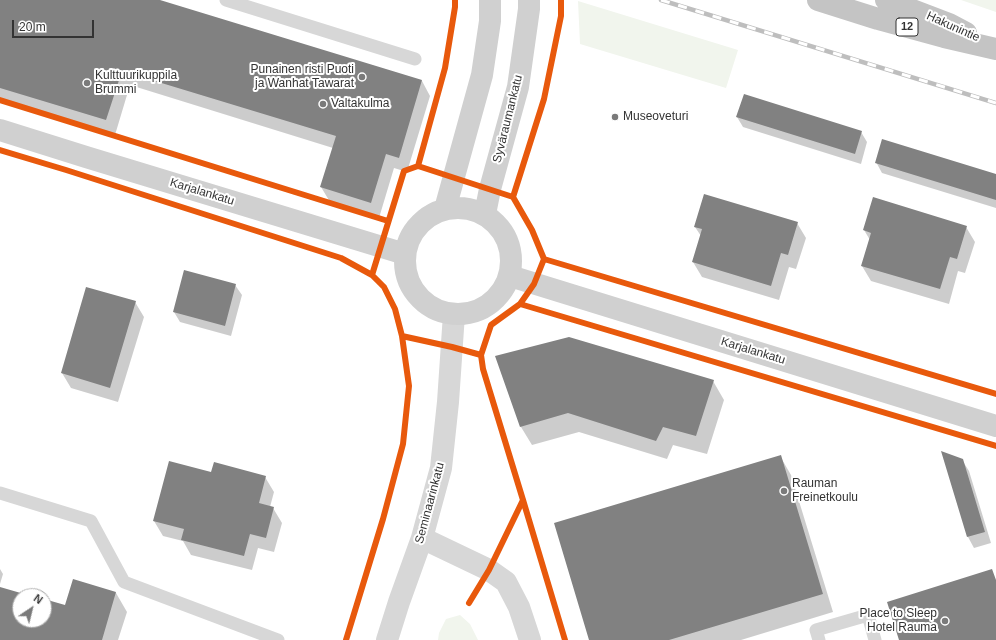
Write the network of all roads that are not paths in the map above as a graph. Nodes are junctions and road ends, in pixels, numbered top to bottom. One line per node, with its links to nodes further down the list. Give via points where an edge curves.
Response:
1 (226, 0): 7 (lane)
2 (490, 0): 9 (main road, via 490,21 482,75)
3 (529, 0): 10 (main road, Syväraumankatu, via 518,87)
4 (818, 0): 6 (highway, Hakunintie / 12, via 944,37)
5 (886, 0): 6 (highway, Hakunintie / 12, via 949,24)
6 (996, 48)
7 (415, 59)
8 (0, 130): 11 (main road, Karjalankatu)
9 (445, 209): 10 (main road, via 459,207); 11 (main road, via 434,213 418,225 411,234)
10 (485, 214): 12 (main road, via 502,229 509,243 512,259)
11 (405, 254): 13 (main road, via 406,274 421,299 428,306)
12 (510, 276): 13 (main road, via 501,293 486,307 469,314); 14 (main road, Karjalankatu)
13 (454, 314): 16 (street, Seminaarinkatu, via 441,468)
14 (996, 426)
15 (0, 493): 17 (lane, via 90,520 124,582)
16 (422, 538): 18 (street, Seminaarinkatu); 19 (street, via 489,570 506,582 520,607)
17 (278, 640)
18 (387, 640)
19 (530, 640)
20 (819, 640): 21 (lane, via 816,630 868,615)
21 (875, 640)

